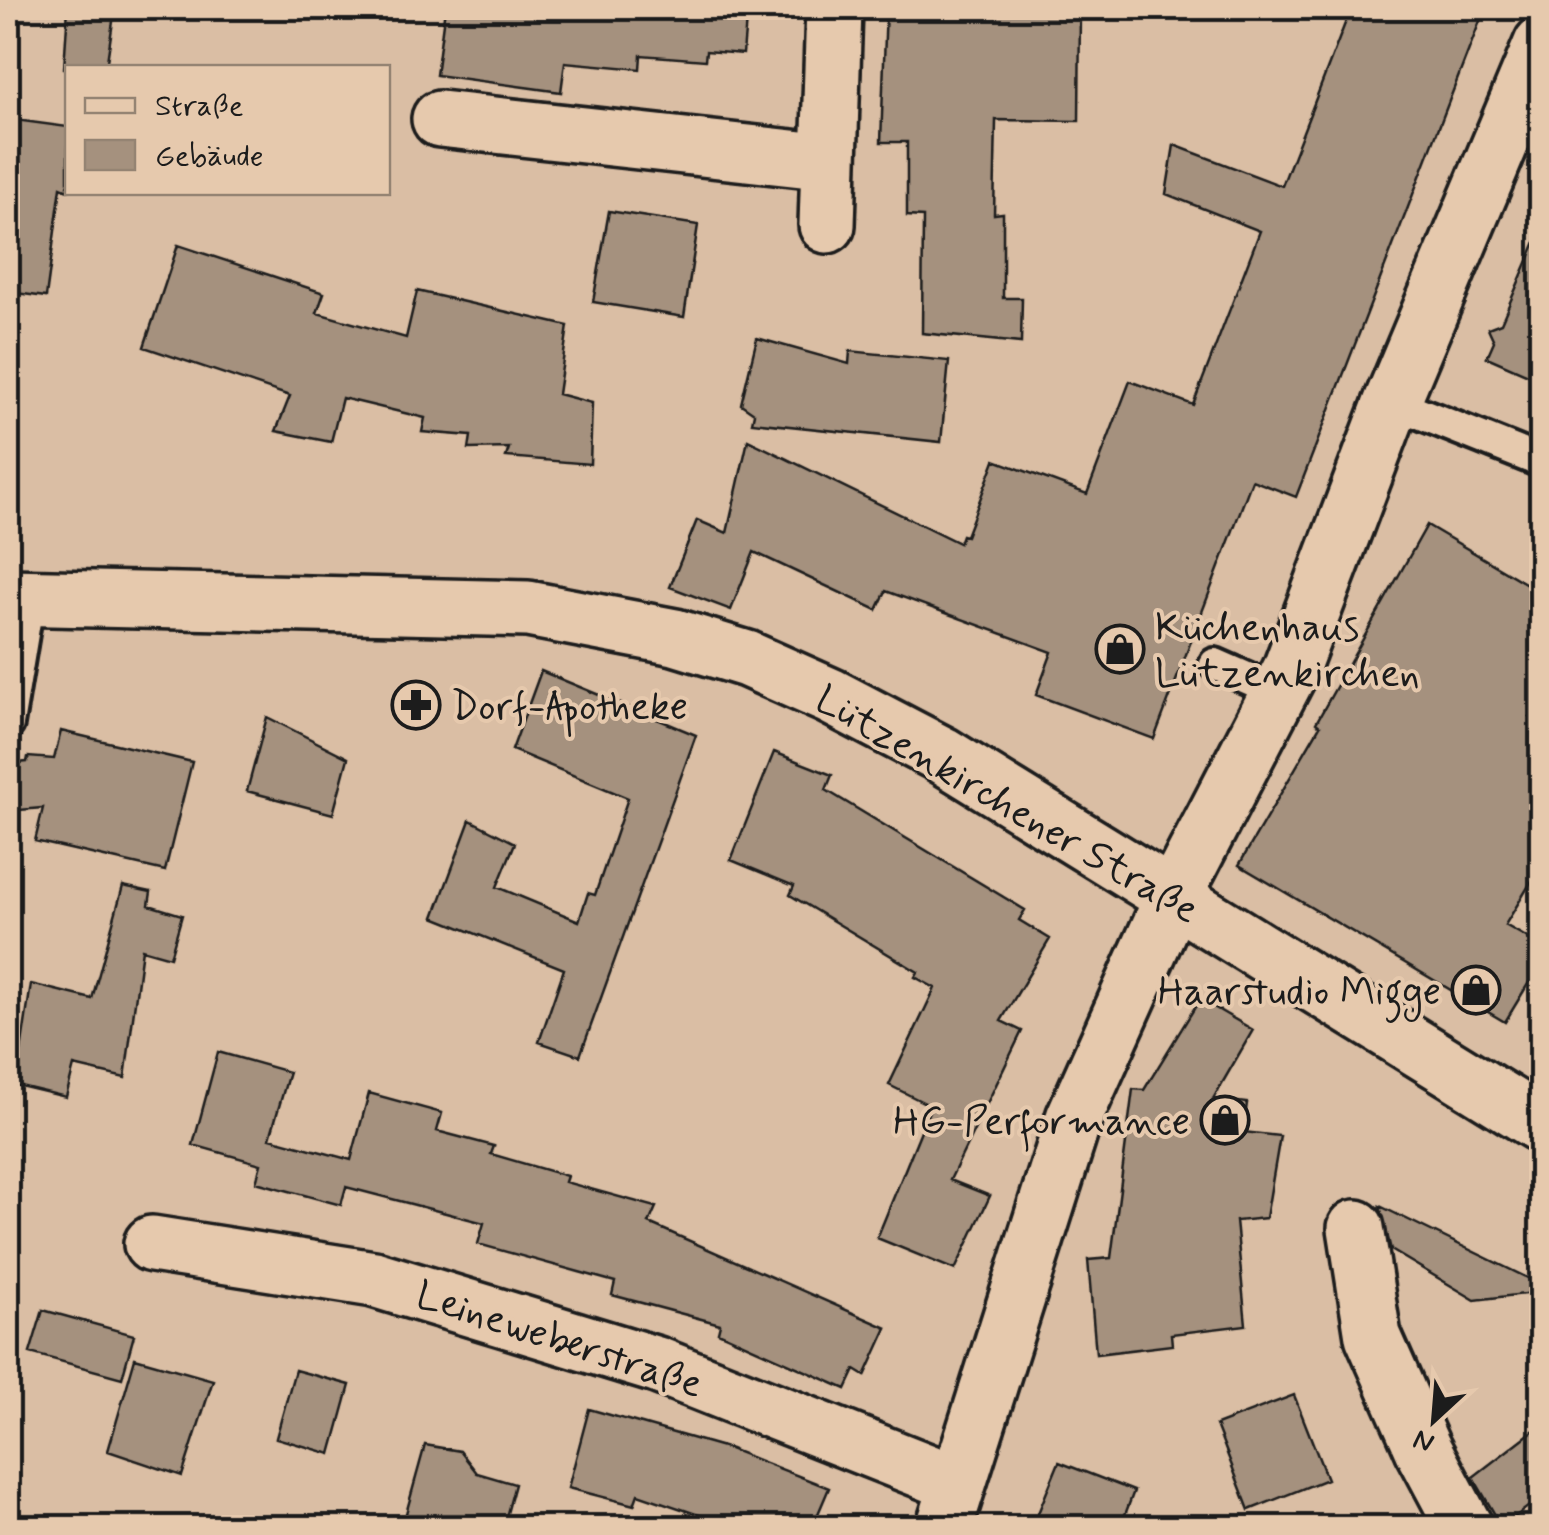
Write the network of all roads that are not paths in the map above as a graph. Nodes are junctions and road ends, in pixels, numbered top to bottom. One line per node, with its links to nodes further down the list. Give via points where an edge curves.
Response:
1 (834, 8): 4 (street)
2 (1542, 44): 6 (street, Leineweberstraße)
3 (440, 119): 4 (street)
4 (829, 162): 5 (street)
5 (827, 225)
6 (1392, 402): 7 (lane); 10 (street, Leineweberstraße)
7 (1542, 462)
8 (18, 597): 11 (lane); 12 (street, Lützenkirchener Straße, via 528,609 675,637 747,659 830,696 941,754)
9 (1215, 664): 10 (lane)
10 (1279, 692): 12 (street, Leineweberstraße)
11 (8, 724)
12 (1173, 897): 13 (street, Lützenkirchener Straße); 16 (street, Leineweberstraße, via 1074,1118)
13 (1542, 1125)
14 (1356, 1228): 17 (street, via 1374,1336)
15 (152, 1244): 16 (street, Leineweberstraße, via 374,1279 657,1366)
16 (949, 1505)
17 (1465, 1528)

